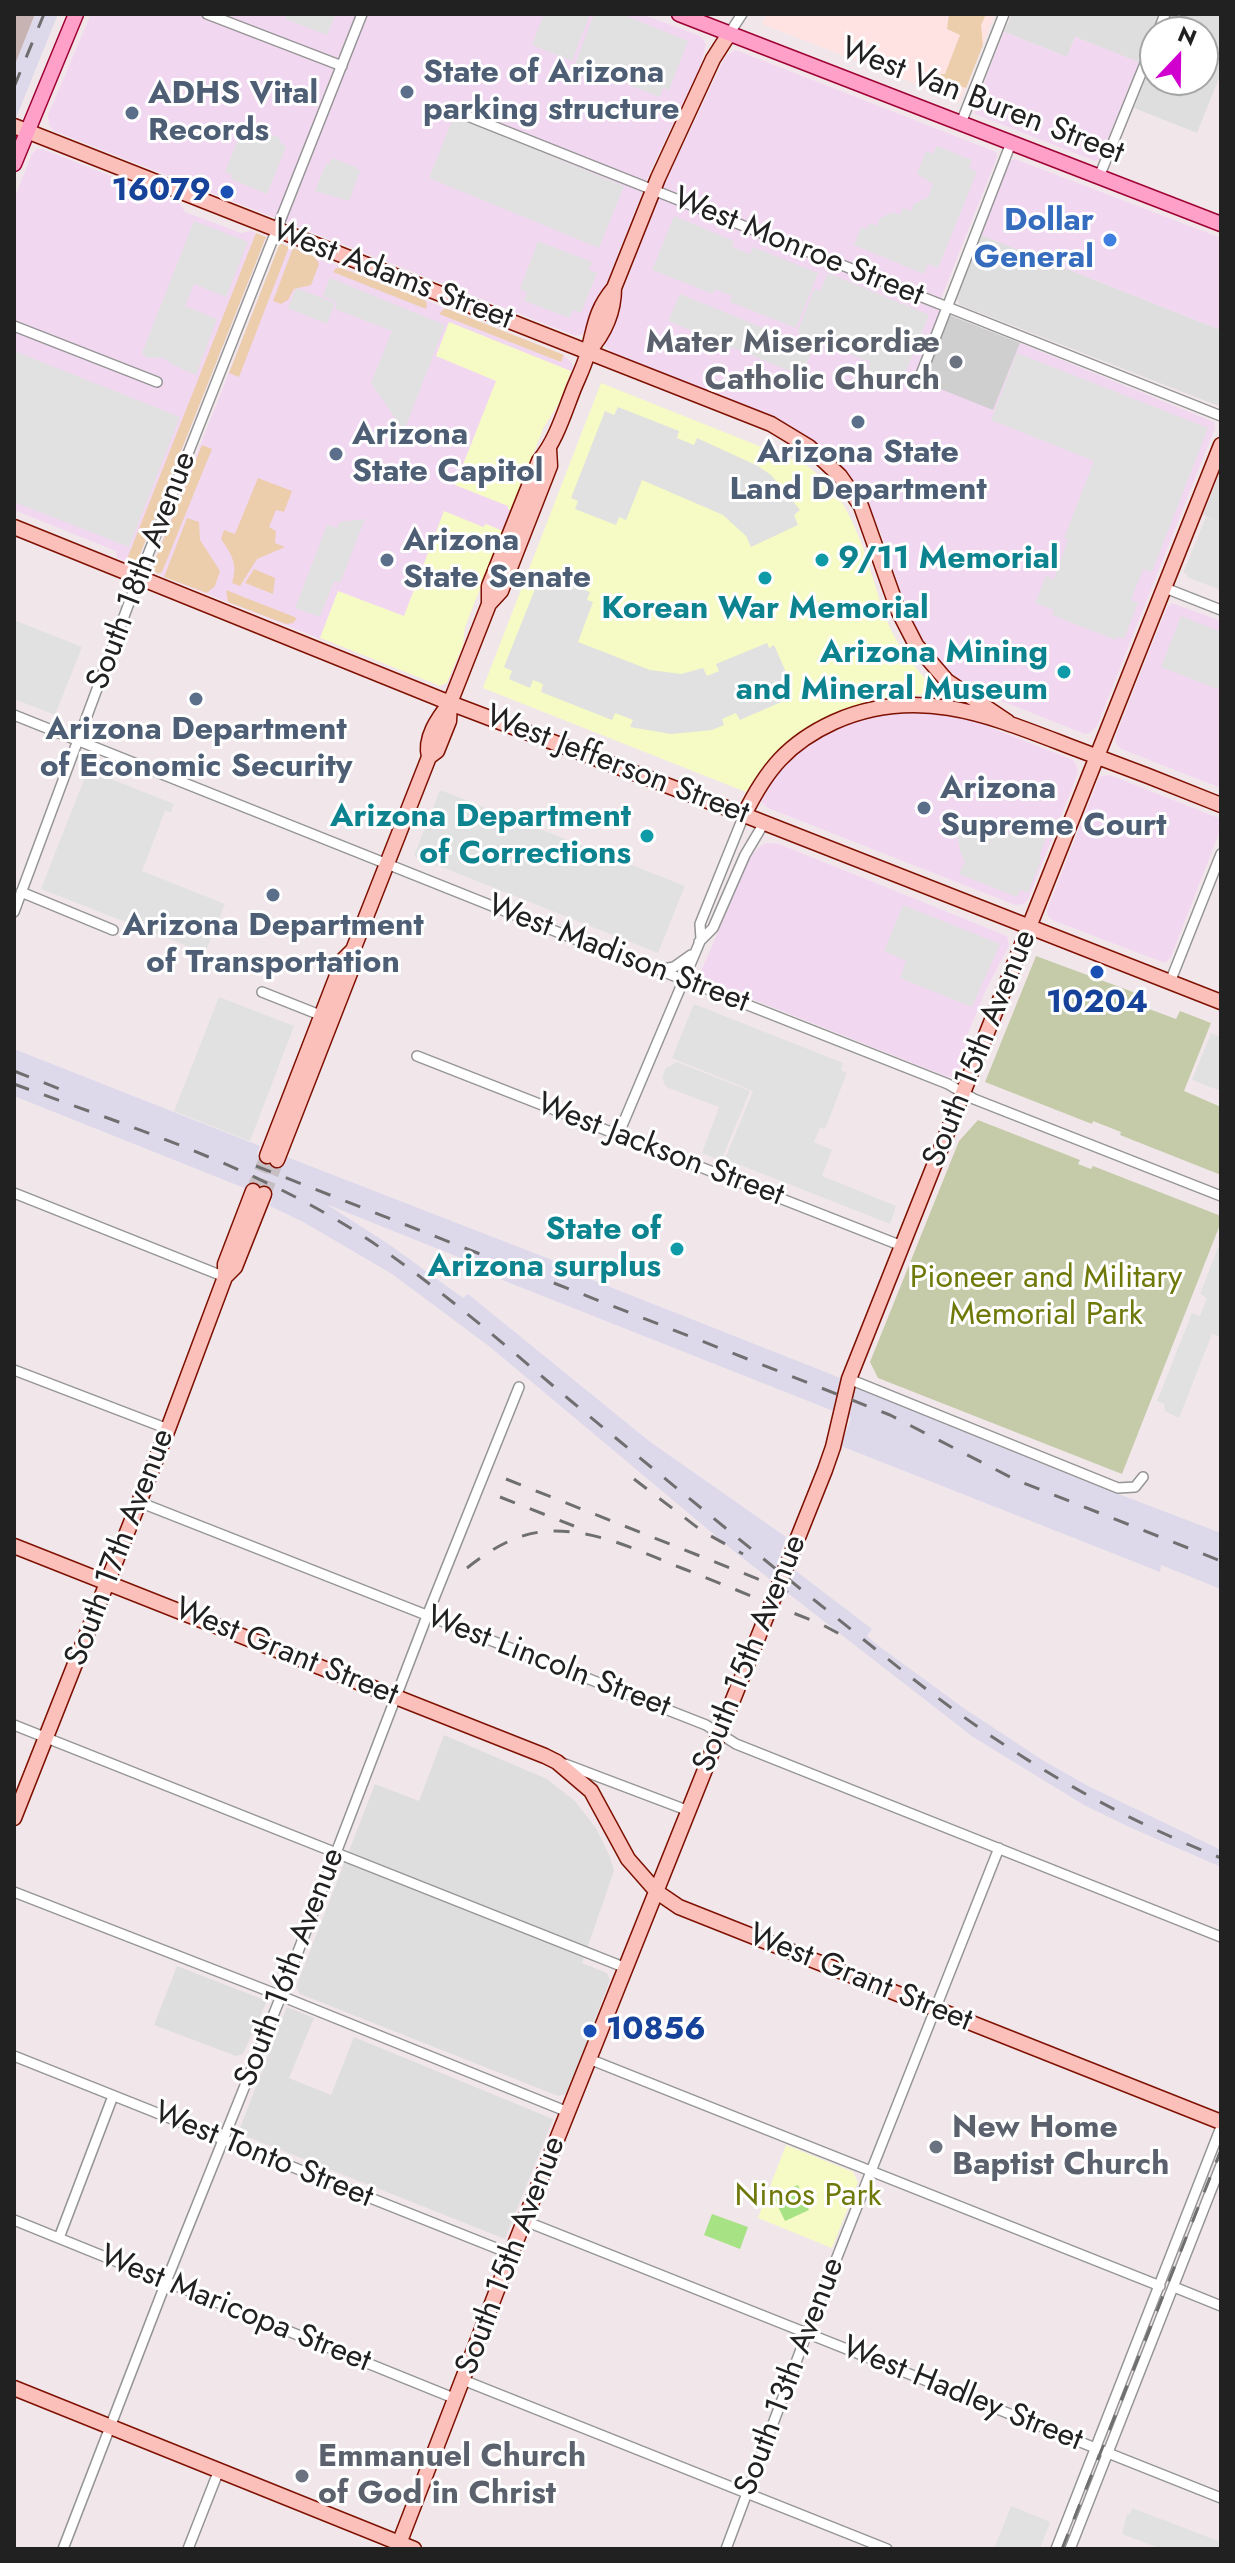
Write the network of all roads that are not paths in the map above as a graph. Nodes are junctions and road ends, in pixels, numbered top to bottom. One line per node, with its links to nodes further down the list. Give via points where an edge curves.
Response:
1 (76, 14): 12 (main road)
2 (207, 14): 8 (street)
3 (362, 14): 8 (street, South 18th Avenue)
4 (679, 14): 7 (main road, West Van Buren Street)
5 (742, 14): 7 (street)
6 (1004, 14): 11 (street)
7 (729, 34): 11 (main road, West Van Buren Street); 16 (main road)
8 (342, 66): 18 (street, South 18th Avenue)
9 (1139, 78): 15 (street)
10 (465, 115): 16 (street, West Monroe Street)
11 (961, 123): 13 (main road, West Van Buren Street)
12 (21, 129): 14 (main road); 18 (main road, West Adams Street)
13 (1011, 143): 15 (main road, West Van Buren Street); 19 (street)
14 (14, 164)
15 (1099, 177): 17 (main road, West Van Buren Street)
16 (652, 191): 19 (street, West Monroe Street); 21 (main road, via 614,288 614,305)
17 (1221, 224)
18 (276, 231): 21 (main road, West Adams Street); 27 (street, South 18th Avenue)
19 (948, 307): 23 (street); 24 (street, West Monroe Street)
20 (14, 326): 22 (street)
21 (588, 353): 30 (main road, via 549,449 545,480); 32 (main road, West Adams Street, via 771,424 809,447 840,476 861,506 904,624 936,670)
22 (157, 382)
23 (921, 383)
24 (1221, 416)
25 (1221, 445): 28 (main road, South 15th Avenue)
26 (14, 527): 27 (main road, West Jefferson Street)
27 (139, 577): 30 (main road, West Jefferson Street); 33 (street, South 18th Avenue)
28 (1165, 588): 29 (street); 34 (main road, South 15th Avenue)
29 (1221, 610)
30 (450, 703): 36 (main road, West Jefferson Street); 39 (main road, via 426,747 429,757)
31 (14, 715): 33 (street, West Madison Street)
32 (1008, 722): 34 (main road); 36 (main road, via 908,703 860,711 813,731 783,755 763,778)
33 (79, 740): 39 (street, West Madison Street); 40 (street, South 18th Avenue)
34 (1096, 756): 35 (main road); 42 (main road, South 15th Avenue)
35 (1221, 805)
36 (744, 815): 37 (main road, West Jefferson Street); 44 (street, via 700,924)
37 (764, 823): 42 (main road, West Jefferson Street); 44 (street, via 713,928)
38 (1221, 854): 47 (street)
39 (387, 863): 45 (street, West Madison Street); 50 (main road, via 353,950 343,960)
40 (21, 892): 41 (street, South 18th Avenue); 43 (street)
41 (14, 912)
42 (1030, 926): 47 (main road, West Jefferson Street); 52 (main road, South 15th Avenue)
43 (113, 930)
44 (701, 939): 45 (street, via 684,962); 46 (street)
45 (659, 970): 46 (street, West Madison Street)
46 (683, 979): 52 (street, West Madison Street); 53 (street)
47 (1170, 982): 49 (main road, West Jefferson Street)
48 (262, 992): 50 (street)
49 (1221, 1002)
50 (326, 1017): 54 (main road)
51 (417, 1056): 53 (street, West Jackson Street)
52 (964, 1093): 57 (street, West Madison Street); 58 (main road, South 15th Avenue)
53 (619, 1133): 58 (street, West Jackson Street)
54 (272, 1158)
55 (14, 1193): 59 (street)
56 (258, 1193): 59 (main road, South 17th Avenue, via 225,1264)
57 (1221, 1196)
58 (902, 1246): 61 (main road, South 15th Avenue)
59 (225, 1277): 63 (main road, South 17th Avenue)
60 (14, 1370): 63 (street)
61 (849, 1379): 64 (street, via 1118,1488 1135,1487); 71 (main road, South 15th Avenue, via 825,1470)
62 (519, 1387): 68 (street, South 16th Avenue)
63 (168, 1429): 65 (main road, South 17th Avenue)
64 (1143, 1477)
65 (139, 1502): 67 (main road, South 17th Avenue); 68 (street, West Lincoln Street)
66 (14, 1546): 67 (main road, West Grant Street)
67 (107, 1583): 69 (main road, West Grant Street); 72 (main road, South 17th Avenue)
68 (427, 1616): 69 (street, South 16th Avenue); 71 (street, West Lincoln Street)
69 (396, 1697): 73 (main road, West Grant Street); 77 (street, South 16th Avenue)
70 (14, 1725): 72 (street)
71 (718, 1733): 74 (main road, South 15th Avenue); 76 (street, West Lincoln Street)
72 (46, 1738): 75 (main road, South 17th Avenue); 77 (street)
73 (557, 1762): 74 (street, West Grant Street); 79 (main road, West Grant Street, via 591,1791 628,1859)
74 (689, 1811): 79 (main road, South 15th Avenue)
75 (14, 1818)
76 (999, 1848): 80 (street, West Lincoln Street); 83 (street, South 13th Avenue)
77 (336, 1853): 81 (street); 82 (street, South 16th Avenue)
78 (14, 1892): 82 (street)
79 (657, 1892): 81 (main road, South 15th Avenue); 83 (main road, West Grant Street, via 702,1917)
80 (1221, 1937)
81 (626, 1968): 85 (main road, South 15th Avenue)
82 (281, 1996): 87 (street); 89 (street, South 16th Avenue)
83 (934, 2008): 88 (main road, West Grant Street); 91 (street, South 13th Avenue)
84 (14, 2056): 86 (street, West Tonto Street)
85 (589, 2059): 87 (main road, South 15th Avenue); 91 (street)
86 (113, 2096): 89 (street, West Tonto Street); 94 (street)
87 (568, 2112): 93 (main road, South 15th Avenue)
88 (1221, 2125): 97 (street)
89 (223, 2140): 95 (street, West Tonto Street); 96 (street, South 16th Avenue)
90 (1221, 2165): 98 (street)
91 (871, 2171): 97 (street); 100 (street, South 13th Avenue)
92 (14, 2220): 94 (street, West Maricopa Street)
93 (525, 2221): 95 (main road, South 15th Avenue); 100 (street, West Hadley Street)
94 (59, 2238): 96 (street, West Maricopa Street)
95 (511, 2254): 101 (main road, South 15th Avenue)
96 (166, 2282): 103 (street, West Maricopa Street); 104 (street, South 16th Avenue)
97 (1160, 2286): 105 (street)
98 (1174, 2287): 99 (street); 106 (street)
99 (1221, 2306)
100 (807, 2333): 105 (street, West Hadley Street); 108 (street, South 13th Avenue)
101 (463, 2380): 103 (main road, South 15th Avenue); 108 (street)
102 (14, 2388): 104 (main road)
103 (456, 2399): 110 (main road, South 15th Avenue)
104 (111, 2426): 107 (main road); 111 (street, South 16th Avenue)
105 (1096, 2448): 106 (street, West Hadley Street); 115 (street)
106 (1107, 2452): 109 (street, West Hadley Street); 116 (street)
107 (219, 2470): 110 (main road); 112 (street)
108 (747, 2493): 113 (street, South 13th Avenue); 114 (street)
109 (1221, 2498)
110 (404, 2547)
111 (63, 2549)
112 (188, 2549)
113 (726, 2549)
114 (887, 2549)
115 (1056, 2549)
116 (1070, 2549)

